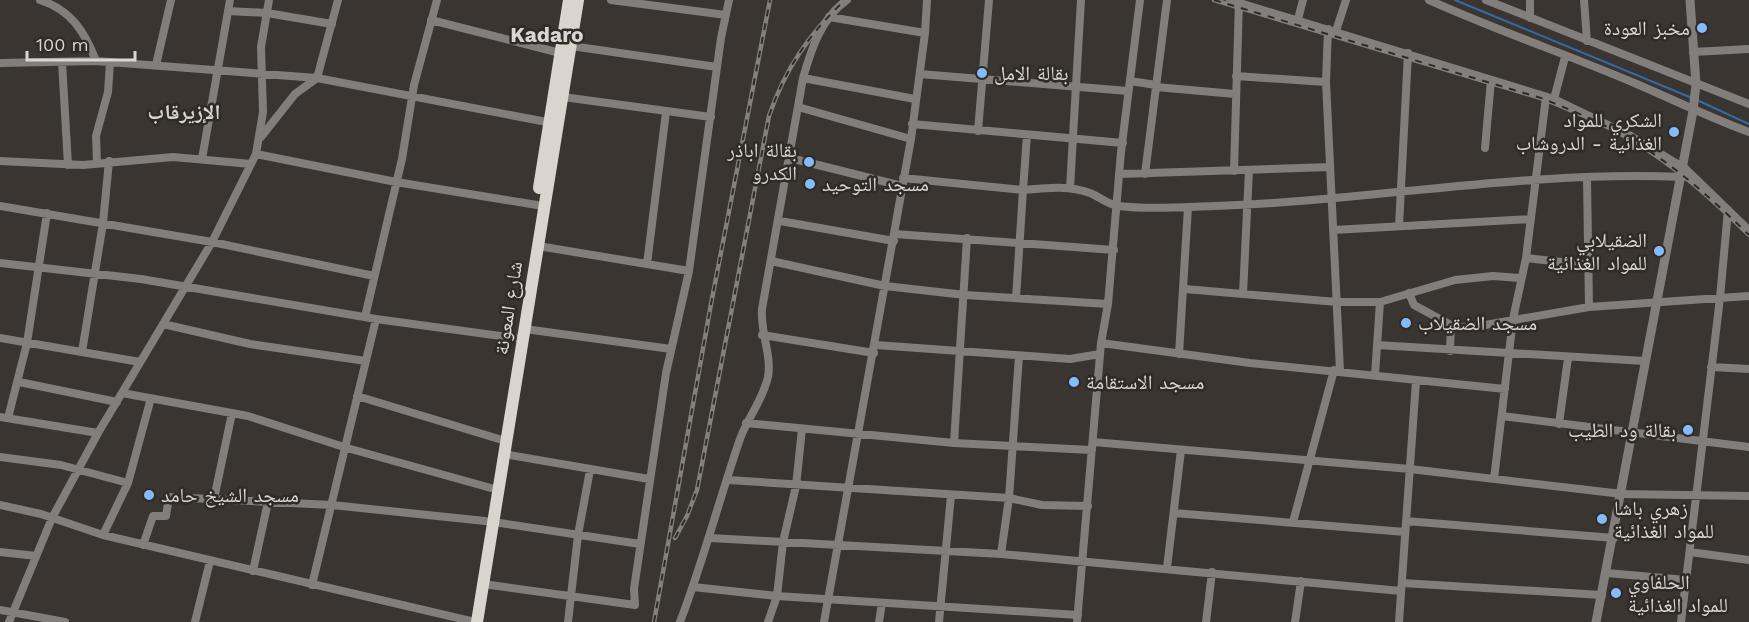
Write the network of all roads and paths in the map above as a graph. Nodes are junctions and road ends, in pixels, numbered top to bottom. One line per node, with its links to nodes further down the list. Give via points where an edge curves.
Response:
1 (40, 0): 43 (street, via 52,4 77,24 88,38)
2 (171, 0): 47 (street)
3 (230, 0): 26 (street)
4 (269, 0): 27 (street)
5 (338, 0): 33 (street)
6 (437, 0): 32 (street)
7 (569, 0): 39 (highway, شارع المعونة)
8 (578, 0): 39 (highway, شارع المعونة)
9 (611, 0): 28 (street)
10 (729, 0): 28 (street)
11 (847, 0): 29 (street)
12 (927, 0): 36 (street)
13 (989, 0): 55 (street)
14 (1082, 0): 59 (street)
15 (1140, 0): 57 (street)
16 (1167, 0): 60 (street)
17 (1303, 0): 31 (street)
18 (1346, 0): 35 (street)
19 (1429, 0): 42 (street)
20 (1486, 0): 25 (street)
21 (1530, 0): 30 (street)
22 (1584, 0): 37 (street)
23 (1690, 0): 40 (street)
24 (1236, 1): 31 (street); 52 (street)
25 (1497, 2): 30 (street)
26 (228, 11): 27 (street); 49 (street)
27 (267, 13): 33 (street); 50 (street, via 261,47)
28 (726, 15): 48 (street)
29 (829, 17): 36 (street); 54 (street, via 814,41)
30 (1530, 18): 37 (street)
31 (1298, 19): 34 (street)
32 (431, 20): 39 (street); 64 (street)
33 (332, 24): 53 (street)
34 (1328, 29): 35 (street); 58 (street)
35 (1336, 31): 41 (street)
36 (925, 33): 51 (street)
37 (1587, 41): 61 (street)
38 (1749, 49): 40 (street)
39 (566, 50): 48 (street); 65 (highway, شارع المعونة); 73 (highway, شارع المعونة)
40 (1693, 52): 61 (street)
41 (1408, 54): 56 (street); 104 (street)
42 (1565, 57): 66 (street); 70 (street)
43 (96, 61): 44 (street); 45 (street)
44 (62, 62): 46 (street); 90 (street)
45 (110, 62): 47 (street); 88 (street, via 108,92 96,135)
46 (0, 63)
47 (156, 65): 49 (street)
48 (717, 67): 72 (street)
49 (217, 70): 50 (street); 85 (street)
50 (262, 72): 53 (street); 78 (street)
51 (920, 74): 55 (street); 67 (street)
52 (1236, 76): 58 (street); 63 (street)
53 (317, 78): 64 (street); 78 (street, via 295,94)
54 (803, 78): 67 (street); 69 (street)
55 (983, 78): 59 (street); 75 (street)
56 (1491, 80): 66 (street); 82 (street)
57 (1130, 81): 60 (street); 62 (street)
58 (1326, 82): 91 (street)
59 (1076, 85): 62 (street); 79 (street)
60 (1156, 86): 63 (street); 97 (street)
61 (1696, 86): 68 (street); 70 (street)
62 (1128, 91): 81 (street)
63 (1235, 94): 94 (street)
64 (412, 97): 73 (street); 99 (street)
65 (563, 97): 71 (street); 73 (highway, شارع المعونة)
66 (1550, 98): 95 (street, via 1629,135); 101 (street)
67 (915, 99): 74 (street)
68 (1749, 105)
69 (798, 107): 80 (street); 84 (street)
70 (1694, 109): 76 (street); 95 (street)
71 (666, 112): 72 (street); 128 (street)
72 (711, 117): 131 (street)
73 (554, 123): 106 (highway, شارع المعونة); 123 (highway, شارع المعونة)
74 (912, 124): 75 (street); 80 (street)
75 (978, 131): 77 (street)
76 (1749, 132)
77 (1027, 135): 79 (street); 103 (street)
78 (261, 137): 83 (street)
79 (1073, 138): 81 (street); 102 (street)
80 (911, 139): 100 (street)
81 (1122, 143): 96 (street)
82 (1485, 148)
83 (256, 154): 89 (street); 99 (street)
84 (790, 158): 100 (street); 114 (street)
85 (202, 159): 87 (street); 89 (street)
86 (1, 161): 90 (street); 93 (street)
87 (109, 161): 88 (street); 115 (street)
88 (97, 163): 90 (street)
89 (251, 164): 121 (street)
90 (68, 165)
91 (1330, 167): 92 (street); 105 (street)
92 (1249, 170): 94 (street); 107 (street)
93 (0, 171)
94 (1234, 171): 97 (street)
95 (1683, 173): 98 (street); 111 (street); 144 (street)
96 (1119, 174): 97 (street); 109 (street)
97 (1144, 174)
98 (1587, 179): 101 (street); 129 (street)
99 (396, 182): 106 (street); 133 (street)
100 (902, 182): 103 (street); 119 (street)
101 (1536, 182): 104 (street); 113 (street)
102 (1070, 188): 103 (street); 109 (street)
103 (1023, 190): 122 (street)
104 (1400, 193): 105 (street); 116 (street)
105 (1332, 199): 107 (street); 118 (street)
106 (537, 205): 157 (highway, شارع المعونة)
107 (1248, 205): 110 (street); 139 (street)
108 (0, 206): 112 (street)
109 (1118, 206): 110 (street); 124 (street)
110 (1188, 207): 137 (street)
111 (1728, 210): 117 (street); 143 (street)
112 (47, 213): 115 (street); 130 (street)
113 (1531, 219): 116 (street); 125 (street)
114 (780, 221): 119 (street); 126 (street)
115 (103, 223): 121 (street); 132 (street)
116 (1399, 226): 118 (street)
117 (1747, 228)
118 (1333, 230): 145 (street)
119 (894, 237): 120 (street); 135 (street)
120 (967, 238): 122 (street); 140 (street)
121 (212, 242): 133 (street); 136 (street)
122 (1019, 243): 124 (street); 142 (street)
123 (538, 246): 128 (street); 154 (highway, شارع المعونة)
124 (1114, 250): 147 (street)
125 (1526, 258): 129 (street); 134 (street)
126 (771, 261): 135 (street); 155 (street, via 762,309)
127 (0, 263): 130 (street)
128 (647, 264): 131 (street)
129 (1588, 265): 148 (street)
130 (40, 269): 132 (street); 158 (street)
131 (689, 270): 161 (street)
132 (95, 275): 136 (street); 165 (street)
133 (374, 276): 149 (street)
134 (1520, 278): 138 (street, via 1473,277); 151 (street)
135 (885, 286): 140 (street); 162 (street)
136 (186, 288): 149 (street); 152 (street)
137 (1185, 289): 139 (street); 168 (street)
138 (1409, 293): 146 (street); 153 (street, via 1414,305)
139 (1243, 294): 145 (street)
140 (965, 295): 142 (street); 163 (street)
141 (1749, 296): 143 (street)
142 (1016, 298): 147 (street)
143 (1720, 298): 144 (street); 174 (street)
144 (1656, 301): 148 (street); 173 (street)
145 (1337, 302): 146 (street); 176 (street)
146 (1380, 302): 160 (street)
147 (1108, 304): 159 (street)
148 (1589, 307): 151 (street)
149 (365, 317): 150 (street)
150 (376, 319): 157 (street); 171 (street)
151 (1513, 319): 153 (street, via 1468,328); 166 (street)
152 (163, 324): 171 (street, via 250,344); 172 (street)
153 (1451, 325): 164 (street)
154 (525, 328): 161 (street); 202 (highway, شارع المعونة)
155 (762, 335): 162 (street); 188 (street, via 768,378)
156 (0, 338): 158 (street)
157 (515, 338): 194 (highway, شارع المعونة)
158 (27, 343): 165 (street); 179 (street)
159 (1101, 343): 167 (street); 168 (street)
160 (1377, 345): 164 (street); 177 (street)
161 (670, 349): 209 (street)
162 (875, 349): 163 (street); 193 (street)
163 (961, 351): 169 (street); 196 (street)
164 (1450, 351): 166 (street)
165 (82, 352): 172 (street)
166 (1508, 353): 170 (street); 180 (street)
167 (1100, 354): 169 (street, via 1070,359); 198 (street)
168 (1179, 354): 176 (street)
169 (1019, 356): 197 (street)
170 (1568, 358): 173 (street); 189 (street)
171 (366, 361): 182 (street)
172 (140, 362): 181 (street)
173 (1645, 362): 192 (street)
174 (1711, 367): 175 (street); 195 (street)
175 (1749, 369)
176 (1337, 370): 177 (street); 204 (street)
177 (1375, 375): 178 (street)
178 (1416, 381): 180 (street); 205 (street)
179 (19, 382): 184 (street); 187 (street)
180 (1505, 389): 186 (street)
181 (122, 393): 183 (street); 184 (street)
182 (357, 396): 194 (street); 200 (street)
183 (151, 398): 185 (street); 211 (street)
184 (117, 402): 191 (street)
185 (232, 412): 200 (street); 220 (street)
186 (1502, 416): 189 (street); 208 (street)
187 (4, 417): 191 (street)
188 (746, 423): 190 (street); 210 (street)
189 (1559, 424): 192 (street)
190 (801, 429): 193 (street); 212 (street)
191 (98, 433): 206 (street)
192 (1632, 433): 195 (street); 215 (street)
193 (858, 435): 196 (street); 214 (street)
194 (499, 439): 213 (highway, شارع المعونة)
195 (1702, 441): 199 (street); 217 (street)
196 (954, 443): 197 (street)
197 (1011, 444): 198 (street); 219 (street)
198 (1093, 446): 201 (street); 224 (street)
199 (1749, 447)
200 (347, 448): 213 (street); 223 (street)
201 (1181, 450): 204 (street); 225 (street)
202 (504, 454): 207 (street); 227 (highway, شارع المعونة)
203 (0, 457): 206 (street)
204 (1310, 459): 205 (street); 229 (street)
205 (1410, 468): 208 (street); 228 (street)
206 (77, 470): 211 (street); 226 (street)
207 (590, 470): 209 (street); 232 (street)
208 (1494, 478): 215 (street)
209 (649, 479): 236 (street)
210 (728, 480): 212 (street); 233 (street)
211 (128, 483): 231 (street)
212 (796, 486): 214 (street); 235 (street)
213 (491, 488): 227 (highway, شارع المعونة)
214 (848, 488): 216 (street); 238 (street)
215 (1622, 494): 217 (street); 234 (street)
216 (951, 495): 219 (street); 239 (street)
217 (1696, 496): 218 (street); 241 (street)
218 (1749, 496)
219 (1009, 498): 224 (street, via 1042,505); 242 (street)
220 (214, 499): 221 (street); 237 (street, via 168,497 166,516 153,516)
221 (268, 502): 223 (street); 248 (street)
222 (0, 505): 226 (street)
223 (332, 505): 227 (street); 254 (street)
224 (1088, 506): 246 (street)
225 (1174, 513): 229 (street); 247 (street)
226 (52, 518): 231 (street); 243 (street)
227 (489, 521): 232 (street); 253 (highway, شارع المعونة); 270 (highway, شارع المعونة)
228 (1406, 521): 230 (street); 234 (street)
229 (1293, 522): 230 (street)
230 (1405, 532): 256 (street)
231 (103, 536): 237 (street)
232 (578, 536): 236 (street); 259 (street)
233 (710, 538): 235 (street); 255 (street)
234 (1614, 538): 250 (street)
235 (783, 542): 238 (street); 258 (street)
236 (640, 544): 259 (street, via 633,589 635,605)
237 (143, 545): 245 (street)
238 (839, 546): 239 (street); 260 (street)
239 (946, 550): 242 (street); 262 (street)
240 (0, 552): 243 (street)
241 (1690, 552): 244 (street); 251 (street)
242 (1001, 554): 246 (street)
243 (36, 556): 264 (street)
244 (1749, 560)
245 (210, 561): 248 (street); 269 (street)
246 (1082, 562): 247 (street); 265 (street)
247 (1167, 568): 249 (street)
248 (253, 571): 254 (street)
249 (1212, 572): 252 (street); 266 (street)
250 (1607, 573): 251 (street); 257 (street)
251 (1686, 580): 281 (street)
252 (1302, 581): 256 (street); 278 (street)
253 (483, 584): 259 (street); 270 (highway, شارع المعونة)
254 (312, 585): 270 (street)
255 (693, 586): 258 (street); 272 (street)
256 (1402, 587): 257 (street); 279 (street)
257 (1602, 595): 280 (street)
258 (777, 596): 260 (street); 273 (street)
259 (571, 598): 271 (street)
260 (828, 599): 261 (street); 274 (street)
261 (882, 603): 262 (street); 275 (street)
262 (940, 605): 265 (street); 276 (street)
263 (0, 610): 264 (street)
264 (13, 612): 267 (street); 268 (street)
265 (1077, 619)
266 (1206, 621): 277 (street)
267 (9, 622)
268 (65, 622)
269 (195, 622)
270 (473, 622)
271 (568, 622)
272 (680, 622)
273 (768, 622)
274 (824, 622)
275 (879, 622)
276 (939, 622)
277 (1217, 622)
278 (1295, 622)
279 (1399, 622)
280 (1596, 622)
281 (1681, 622)

